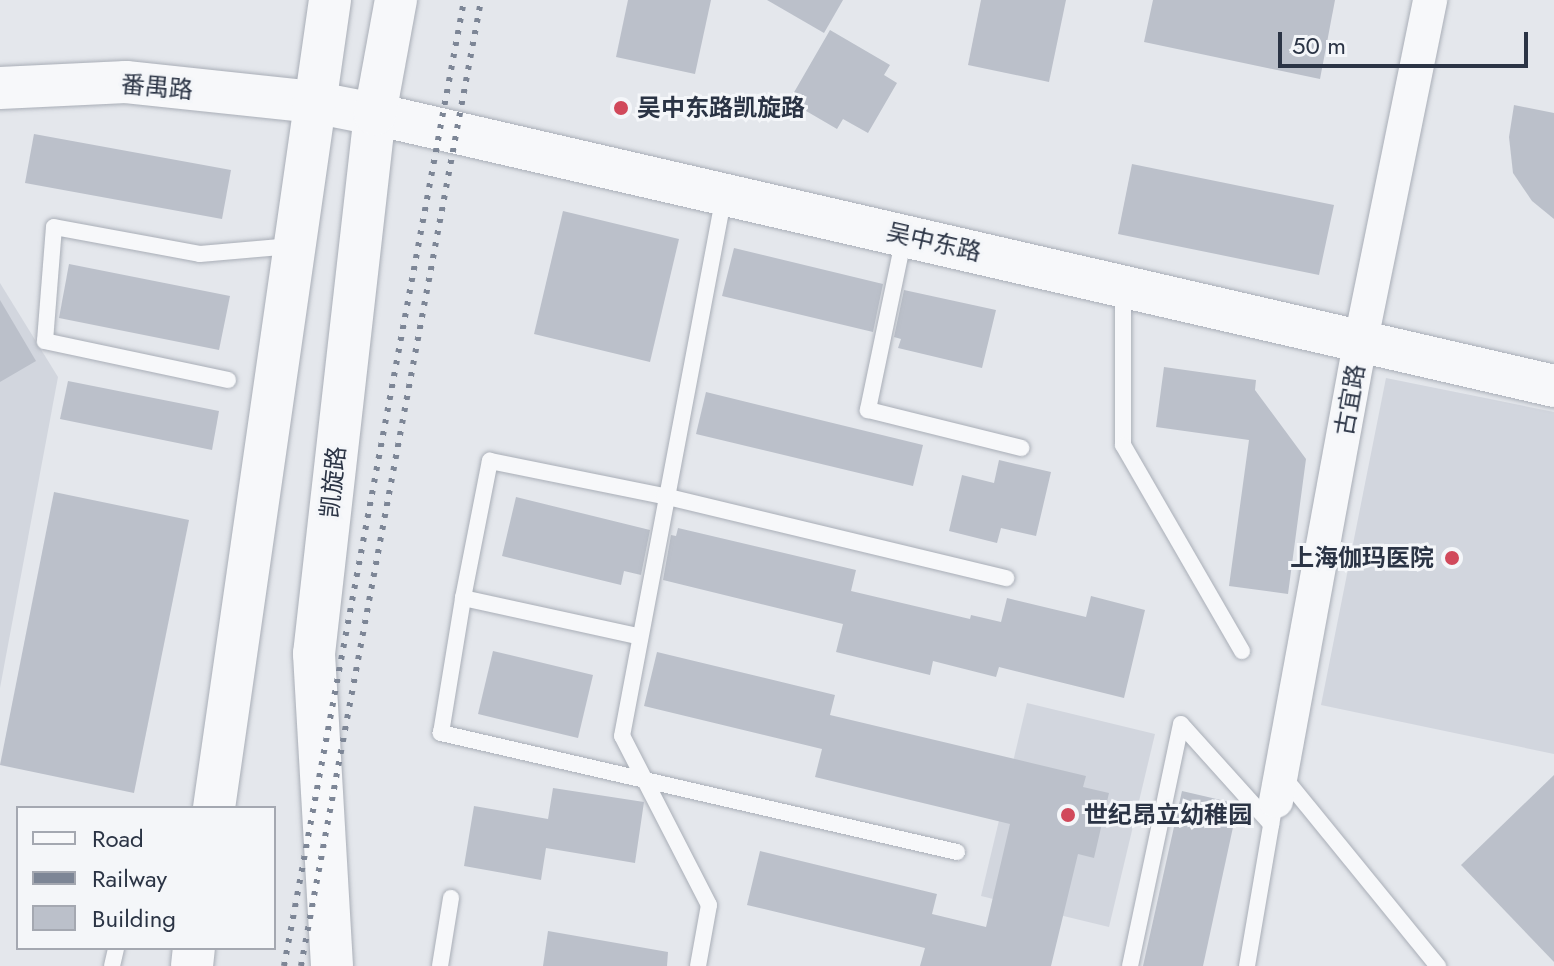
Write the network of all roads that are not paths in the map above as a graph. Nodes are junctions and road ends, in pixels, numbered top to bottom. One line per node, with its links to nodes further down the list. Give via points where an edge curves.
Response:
1 (330, 0): 5 (street)
2 (396, 0): 6 (street, 凯旋路)
3 (1430, 0): 11 (street, 古宜路)
4 (0, 88): 5 (street, 番禺路, via 126,82)
5 (313, 102): 6 (street, 吴中东路); 9 (street)
6 (375, 114): 7 (street, 吴中东路); 25 (street, 凯旋路, via 314,654)
7 (724, 193): 8 (street, 吴中东路); 15 (lane)
8 (905, 235): 10 (street, 吴中东路); 14 (lane, via 868,410)
9 (293, 246): 12 (lane, via 200,254 54,227 45,341); 22 (street)
10 (1123, 285): 11 (street, 吴中东路); 19 (lane, via 1123,445)
11 (1361, 340): 13 (street, 吴中东路); 21 (street, 古宜路)
12 (228, 380)
13 (1554, 386)
14 (1021, 448)
15 (664, 496): 16 (lane); 17 (lane, via 490,461); 18 (lane)
16 (1006, 578)
17 (463, 598): 18 (lane); 20 (lane, via 441,733)
18 (638, 636): 20 (lane, via 622,736)
19 (1242, 651)
20 (646, 783): 23 (lane); 27 (lane, via 709,905)
21 (1276, 799): 28 (lane, via 1181,724); 29 (lane); 30 (lane)
22 (214, 806)
23 (957, 852)
24 (451, 898): 26 (lane)
25 (332, 966)
26 (440, 966)
27 (698, 966)
28 (1130, 966)
29 (1247, 966)
30 (1438, 966)

